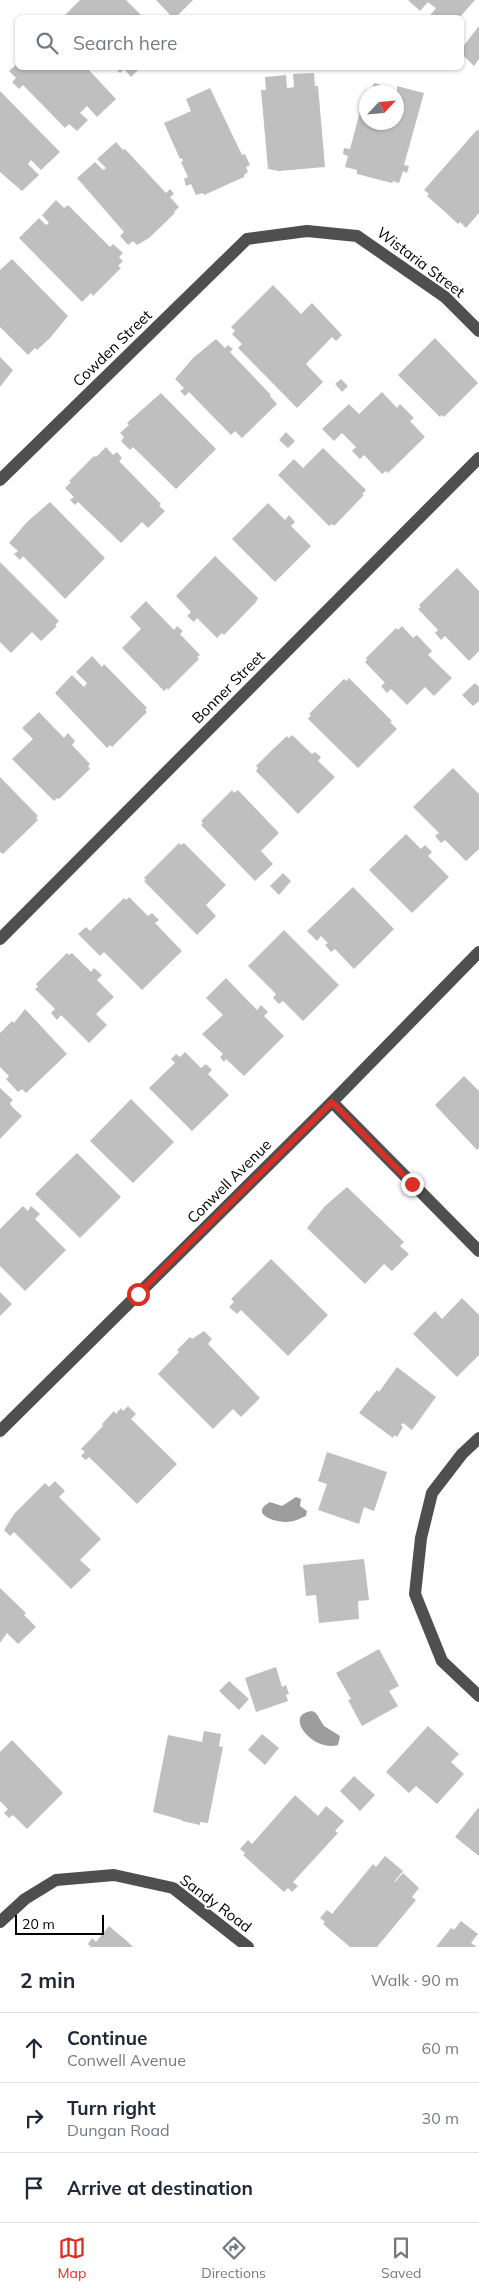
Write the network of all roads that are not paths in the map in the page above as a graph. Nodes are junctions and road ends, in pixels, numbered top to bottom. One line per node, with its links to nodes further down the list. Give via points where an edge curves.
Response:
1 (247, 239): 2 (street, Wistaria Street, via 307,231 357,236 444,296); 4 (street, Cowden Street)
2 (479, 331)
3 (479, 458): 5 (street, Bonner Street)
4 (0, 480)
5 (0, 939)
6 (479, 952): 7 (street, Conwell Avenue)
7 (332, 1102): 8 (street); 9 (street, Conwell Avenue)
8 (479, 1251)
9 (0, 1431)
10 (479, 1438): 11 (street, via 462,1454 432,1494 420,1538 415,1594 442,1661)
11 (479, 1696)
12 (0, 1922): 13 (street, Sandy Road, via 25,1899 56,1880 114,1875 173,1888)
13 (248, 1947)

